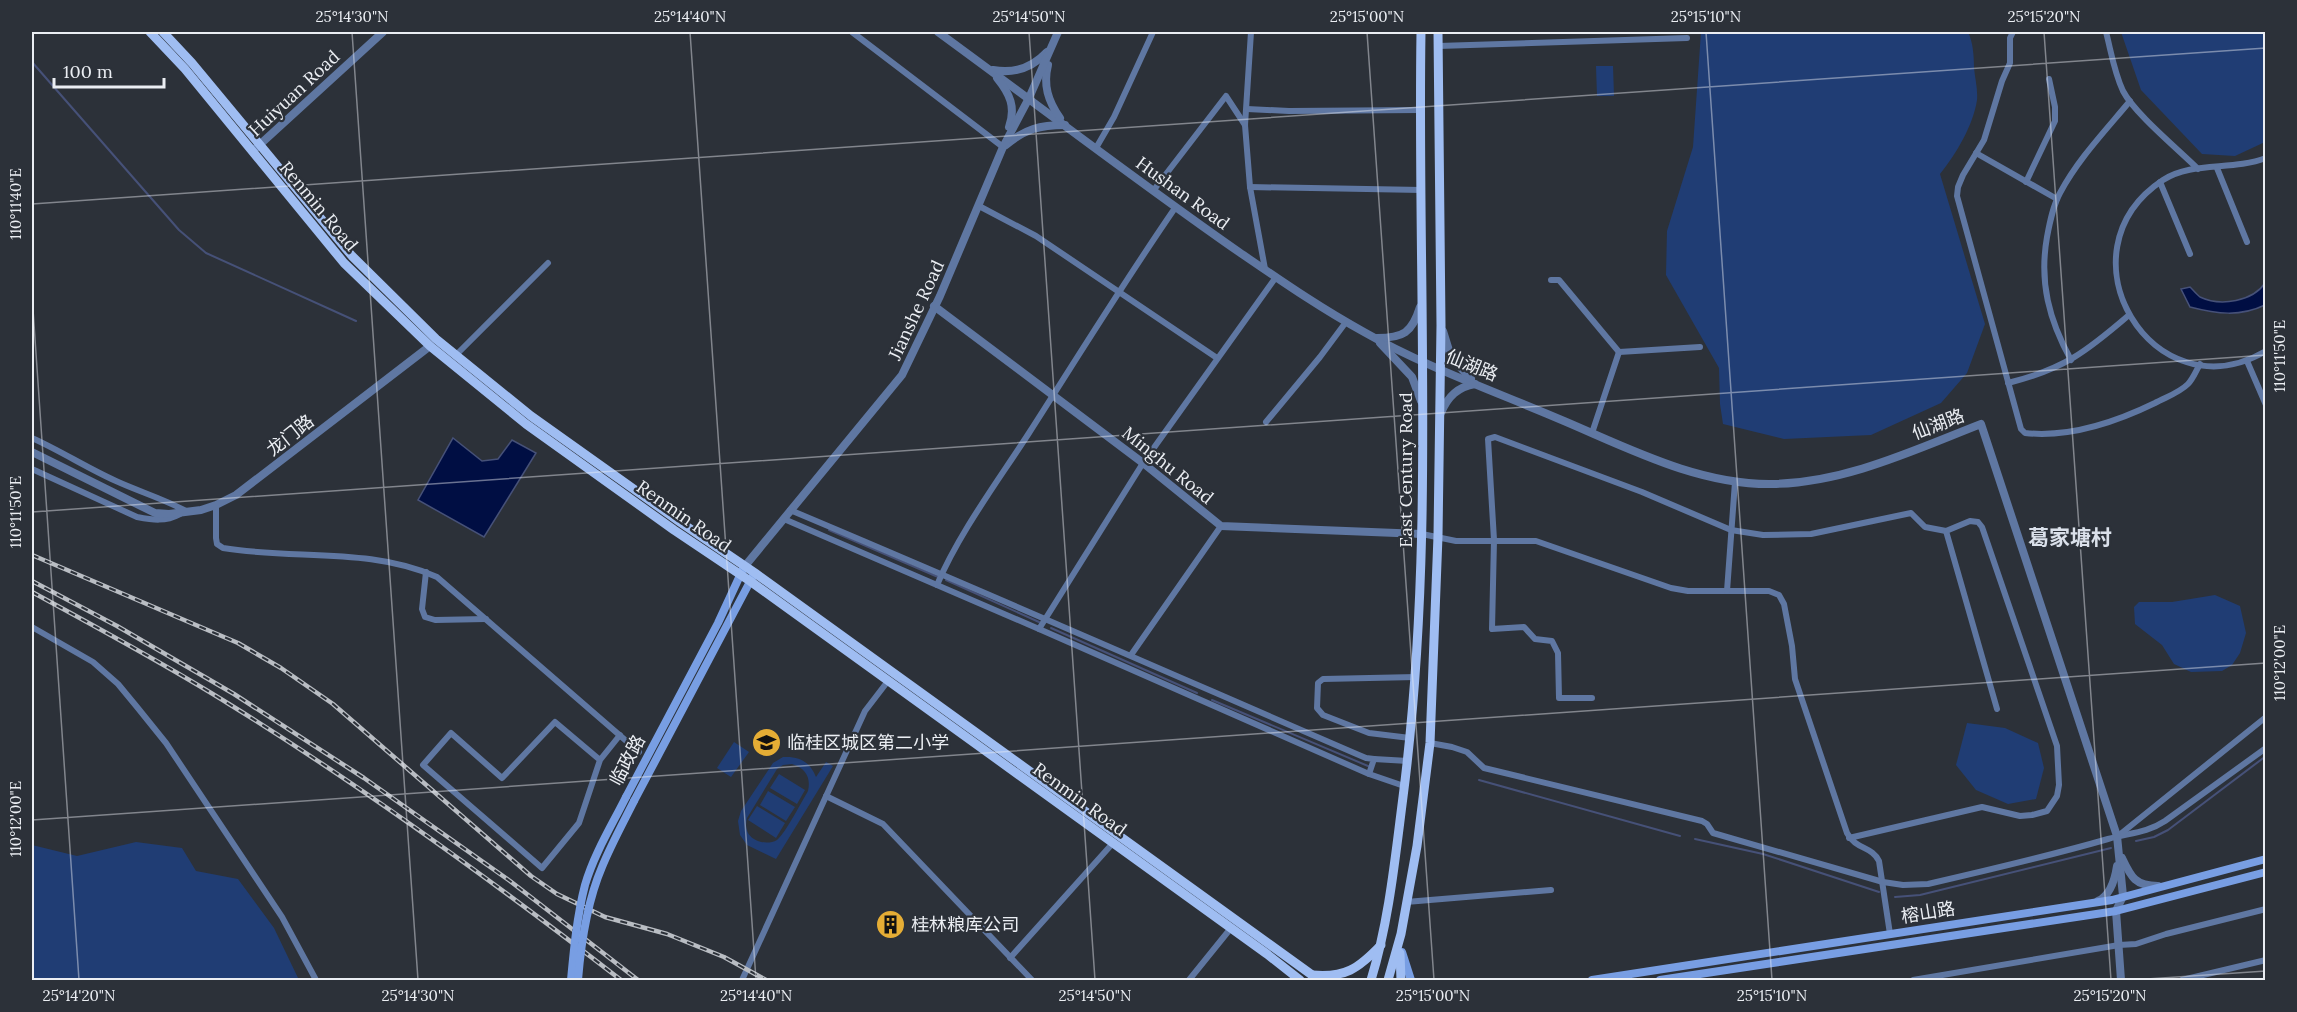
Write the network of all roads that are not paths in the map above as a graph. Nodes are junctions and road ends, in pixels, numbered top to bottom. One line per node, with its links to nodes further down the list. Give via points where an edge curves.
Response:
1 (150, 32): 26 (main road, Renmin Road)
2 (162, 32): 26 (main road, Renmin Road, via 192,63)
3 (383, 32): 26 (street, Huiyuan Road)
4 (852, 32): 24 (street)
5 (938, 32): 16 (street, Hushan Road)
6 (1058, 32): 14 (street, Jianshe Road)
7 (1153, 32): 25 (street)
8 (1251, 32): 20 (street)
9 (1421, 32): 21 (main road, East Century Road)
10 (1438, 32): 15 (main road, East Century Road)
11 (2013, 32): 27 (street, via 2010,63)
12 (2106, 32): 19 (street, via 2117,75)
13 (1687, 38): 15 (street)
14 (1052, 46): 16 (street, via 1026,68); 18 (street, Jianshe Road); 22 (street, via 1045,76 1047,95)
15 (1438, 46): 50 (main road, East Century Road)
16 (991, 70): 18 (street, Hushan Road); 24 (street, via 1008,91 1013,106)
17 (2049, 79): 31 (street, via 2055,121)
18 (1029, 98): 22 (street, Hushan Road); 24 (street, Jianshe Road)
19 (2130, 101): 30 (street); 36 (street, via 2075,169)
20 (1247, 109): 21 (street); 23 (street)
21 (1420, 110): 34 (main road, East Century Road)
22 (1065, 125): 24 (street, via 1028,129); 25 (street, Hushan Road)
23 (1245, 125): 33 (street); 35 (street, via 1226,96)
24 (1003, 147): 37 (street, Jianshe Road)
25 (1096, 148): 35 (street, Hushan Road)
26 (256, 149): 52 (main road, Renmin Road, via 344,263); 56 (main road, Renmin Road, via 352,256)
27 (1976, 153): 31 (street); 64 (street, via 1960,180 1957,196)
28 (2265, 158): 29 (street)
29 (2217, 168): 30 (street); 39 (street)
30 (2198, 169): 32 (street)
31 (2026, 182): 36 (street)
32 (2160, 182): 40 (street); 48 (street, via 2133,211 2117,249 2118,284)
33 (1250, 187): 34 (street); 42 (street)
34 (1422, 190): 46 (main road, East Century Road)
35 (1153, 191): 38 (street, Hushan Road)
36 (2057, 199): 59 (street, via 2046,241 2044,289 2051,317)
37 (979, 206): 45 (street, via 1036,236); 47 (street, Jianshe Road)
38 (1176, 208): 42 (street, Hushan Road); 45 (street)
39 (2247, 242)
40 (2190, 254)
41 (548, 264): 56 (street)
42 (1265, 269): 43 (street, Hushan Road)
43 (1276, 277): 49 (street, Hushan Road); 57 (street)
44 (1551, 280): 55 (street, via 1559,280)
45 (1118, 292): 57 (street); 66 (street)
46 (1422, 303): 51 (street, via 1415,324 1405,333); 58 (main road, East Century Road)
47 (934, 306): 66 (street, Minghu Road); 78 (street, Jianshe Road, via 902,375)
48 (2128, 315): 59 (street); 61 (street, via 2156,346 2184,361)
49 (1346, 322): 51 (street, Hushan Road); 70 (street)
50 (1441, 325): 62 (main road, East Century Road); 63 (street, via 1451,357)
51 (1375, 338): 58 (street, Hushan Road); 67 (street, via 1412,376)
52 (430, 346): 56 (main road, Renmin Road); 77 (street, 龙门路, via 254,482)
53 (1700, 347): 55 (street)
54 (2265, 351): 60 (street)
55 (1619, 352): 71 (street)
56 (452, 358): 87 (main road, Renmin Road, via 526,424 674,530)
57 (1217, 358): 74 (street)
58 (1422, 360): 62 (street, 仙湖路); 67 (main road, East Century Road)
59 (2071, 360): 64 (street)
60 (2247, 361): 61 (street, via 2226,366); 65 (street)
61 (2200, 364): 64 (street, via 2187,385 2127,416 2083,429 2034,434 2021,429)
62 (1440, 369): 63 (street, 仙湖路); 69 (main road, East Century Road)
63 (1477, 383): 69 (street, via 1453,393); 71 (street, 仙湖路)
64 (2008, 383)
65 (2263, 391): 68 (street)
66 (1052, 395): 74 (street, Minghu Road); 89 (street)
67 (1422, 402): 84 (main road, East Century Road)
68 (2265, 405)
69 (1440, 416): 85 (main road, East Century Road)
70 (1266, 422)
71 (1592, 433): 76 (street, 仙湖路, via 1681,468)
72 (32, 438): 79 (street)
73 (32, 452): 79 (street, 龙门路, via 155,513)
74 (1143, 463): 81 (street, Minghu Road); 93 (street)
75 (32, 470): 79 (street, via 137,517 169,519)
76 (1735, 482): 82 (street); 117 (street, 仙湖路, via 1794,483 1856,470 1981,424)
77 (216, 505): 79 (street, 龙门路); 88 (street, via 216,538 223,548 384,561)
78 (790, 510): 80 (street, Jianshe Road); 89 (street)
79 (186, 511)
80 (783, 519): 87 (street, Jianshe Road); 91 (street)
81 (1221, 526): 84 (street, Minghu Road); 97 (street)
82 (1731, 530): 83 (street, via 1762,535 1811,534 1911,513 1926,527); 86 (street, via 1495,437 1488,439); 92 (street)
83 (1946, 531): 103 (street); 118 (street, via 1974,520 1982,527 2057,746 2057,796 2047,811 2032,815 1982,807)
84 (1422, 534): 85 (street); 98 (main road, East Century Road)
85 (1438, 536): 86 (street, via 1456,541); 107 (main road, East Century Road)
86 (1494, 540): 92 (street, via 1546,543 1671,588); 101 (street, via 1492,629 1524,627 1535,639 1552,641 1558,653 1559,698)
87 (742, 570): 90 (main road, Renmin Road); 116 (main road, 临政路)
88 (426, 572): 94 (street); 94 (street, via 422,609 425,617)
89 (942, 573): 91 (street); 93 (street)
90 (753, 577): 99 (main road, Renmin Road); 116 (main road, 临政路); 139 (main road, Renmin Road)
91 (937, 585): 96 (street)
92 (1727, 591): 118 (street, via 1769,591 1782,598 1795,680)
93 (1046, 618): 96 (street); 97 (street)
94 (486, 619): 105 (street)
95 (32, 627): 143 (street, via 93,662 137,706 282,917)
96 (1039, 629): 102 (street)
97 (1131, 655): 100 (street)
98 (1416, 677): 106 (main road, East Century Road); 106 (street, via 1323,679 1317,689 1317,708 1323,715 1369,733)
99 (888, 681): 115 (street, via 865,711); 119 (main road, Renmin Road)
100 (1209, 690): 102 (street); 110 (street)
101 (1592, 698)
102 (1203, 702): 113 (street)
103 (1997, 709)
104 (2265, 717): 117 (street)
105 (620, 735): 109 (street); 111 (street)
106 (1410, 738): 112 (main road, East Century Road)
107 (1430, 743): 123 (street, via 1467,752 1484,768 1702,821 1713,833); 127 (main road, East Century Road)
108 (2265, 748): 117 (street, via 2159,825 2145,832)
109 (639, 752)
110 (1374, 759): 112 (street); 113 (street)
111 (600, 760): 111 (street, via 579,823 542,868 423,765 451,733 502,778 555,722)
112 (1408, 761): 114 (main road, East Century Road)
113 (1369, 774): 114 (street)
114 (1404, 786): 137 (main road, East Century Road)
115 (826, 796): 140 (street, via 884,824); 146 (street)
116 (630, 799): 144 (main road, 临政路, bridge, via 605,838 586,883); 145 (main road, 临政路, bridge, via 590,902)
117 (2117, 836): 120 (street, 仙湖路); 123 (street, via 1929,884)
118 (1849, 838): 123 (street, via 1876,855)
119 (1113, 843): 134 (main road, Renmin Road); 140 (street)
120 (2119, 852): 124 (street, via 2130,875 2139,883); 126 (street, 仙湖路); 128 (street, via 2111,888)
121 (2265, 859): 124 (main road, 榕山路)
122 (2265, 872): 129 (main road, 榕山路)
123 (1883, 882): 135 (street)
124 (2163, 885): 126 (main road, 榕山路)
125 (1551, 890): 127 (street)
126 (2123, 896): 128 (main road, 榕山路); 131 (street)
127 (1406, 902): 136 (main road, East Century Road)
128 (2096, 902): 135 (main road, 榕山路)
129 (2130, 907): 131 (main road, 榕山路); 133 (street)
130 (2265, 909): 138 (street, via 2136,944)
131 (2116, 911): 132 (main road, 榕山路); 133 (street)
132 (2104, 913): 133 (street); 155 (main road, 榕山路)
133 (2116, 923): 138 (street)
134 (1231, 928): 139 (main road, Renmin Road); 148 (street)
135 (1890, 934): 154 (main road, 榕山路)
136 (1400, 942): 151 (main road); 152 (main road); 153 (main road)
137 (1382, 944): 142 (main road, via 1350,972); 150 (main road, East Century Road)
138 (2119, 945): 156 (street); 157 (street)
139 (1270, 950): 142 (main road); 149 (main road)
140 (1010, 958): 147 (street)
141 (2265, 960): 158 (street)
142 (1315, 977)
143 (316, 981)
144 (571, 981)
145 (579, 981)
146 (742, 981)
147 (1032, 981)
148 (1189, 981)
149 (1300, 981)
150 (1371, 981)
151 (1388, 981)
152 (1401, 981)
153 (1411, 981)
154 (1592, 981)
155 (1660, 981)
156 (1913, 981)
157 (2121, 981)
158 (2182, 981)

